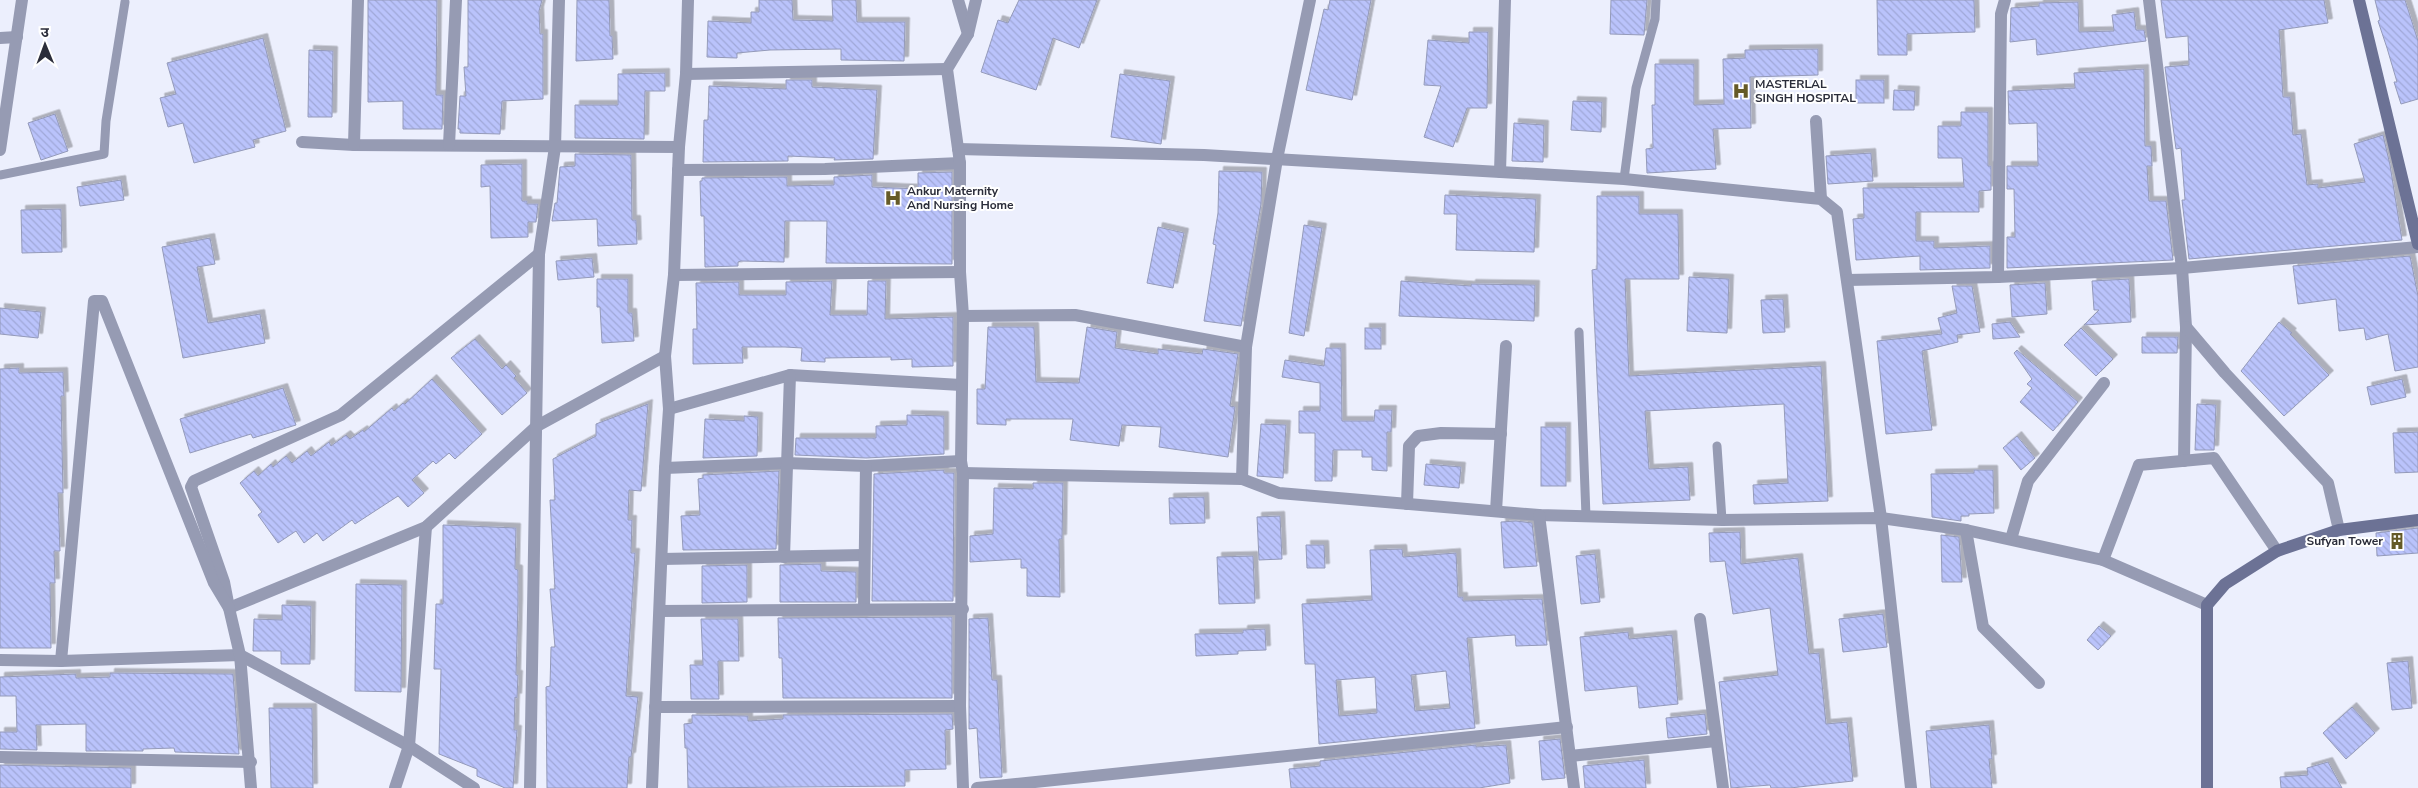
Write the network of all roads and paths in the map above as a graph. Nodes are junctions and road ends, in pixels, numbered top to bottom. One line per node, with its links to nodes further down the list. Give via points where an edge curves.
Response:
1 (22, 0): 16 (street)
2 (358, 0): 22 (street)
3 (456, 0): 23 (street)
4 (559, 0): 24 (street)
5 (688, 0): 19 (street)
6 (958, 0): 15 (street)
7 (976, 0): 15 (street)
8 (1310, 0): 28 (street)
9 (1505, 0): 31 (street)
10 (1656, 0): 33 (lane, via 1655,19 1636,88)
11 (2149, 0): 37 (street)
12 (2359, 0): 35 (street)
13 (125, 2): 32 (lane, via 106,121 104,154)
14 (2000, 2): 40 (street)
15 (968, 34): 18 (street)
16 (17, 37): 17 (street); 27 (street)
17 (0, 38)
18 (947, 69): 19 (street); 26 (street)
19 (686, 74): 25 (street)
20 (1816, 121): 34 (street)
21 (302, 142): 22 (street)
22 (354, 145): 23 (street)
23 (449, 146): 24 (street)
24 (555, 147): 25 (street); 36 (street)
25 (679, 147): 30 (street)
26 (958, 149): 28 (street); 29 (street)
27 (0, 150)
28 (1277, 159): 31 (street); 46 (street)
29 (960, 163): 30 (street, via 824,169); 38 (street)
30 (678, 170): 39 (street)
31 (1500, 172): 33 (street)
32 (0, 175)
33 (1624, 179): 34 (street)
34 (1821, 200): 41 (street, via 1837,212)
35 (2418, 246): 37 (street)
36 (539, 254): 52 (street); 78 (street, via 341,415 194,482 191,487 224,582)
37 (2182, 268): 40 (street); 43 (street)
38 (960, 272): 39 (street); 42 (street)
39 (674, 275): 47 (street)
40 (1998, 277): 41 (street)
41 (1848, 280): 65 (street)
42 (963, 316): 46 (street, via 1074,314); 50 (street)
43 (2186, 327): 55 (street); 70 (street, via 2328,483)
44 (1579, 332): 64 (lane)
45 (1506, 346): 53 (street)
46 (1246, 347): 60 (street)
47 (665, 356): 51 (street); 52 (street)
48 (790, 375): 50 (street); 51 (street); 56 (street)
49 (2104, 382): 71 (street, via 2028,481)
50 (962, 384): 58 (street)
51 (669, 409): 59 (street)
52 (537, 426): 68 (street); 98 (street)
53 (1501, 434): 61 (street, via 1418,436 1409,446); 62 (street)
54 (1718, 446): 66 (lane)
55 (2184, 461): 72 (street, via 2214,458); 76 (street, via 2139,465)
56 (786, 463): 57 (street); 59 (street); 74 (street)
57 (866, 466): 58 (street); 73 (street)
58 (962, 467): 60 (street); 80 (street)
59 (665, 468): 75 (street)
60 (1242, 479): 61 (street, via 1279,492)
61 (1407, 504): 62 (street)
62 (1496, 511): 63 (street)
63 (1539, 515): 64 (street); 89 (street)
64 (1586, 516): 66 (street)
65 (1881, 518): 66 (street); 69 (street); 104 (street)
66 (1722, 520)
67 (2418, 520): 70 (street)
68 (426, 527): 78 (street); 91 (street)
69 (1966, 530): 71 (street); 86 (street, via 1983,627)
70 (2339, 530): 72 (street)
71 (2011, 540): 76 (street)
72 (2277, 551): 77 (street, via 2224,584)
73 (864, 555): 74 (street); 79 (street)
74 (784, 557): 75 (street)
75 (662, 559): 81 (street)
76 (2103, 560): 77 (street)
77 (2207, 605): 105 (street)
78 (229, 608): 83 (street); 85 (street, via 214,583 102,301 94,301)
79 (864, 609): 80 (street); 81 (street)
80 (963, 609): 87 (street)
81 (660, 611): 88 (street)
82 (1700, 619): 90 (street)
83 (240, 655): 85 (street); 91 (street); 94 (street)
84 (0, 660): 85 (street)
85 (61, 661)
86 (2038, 683)
87 (960, 706): 88 (street); 100 (street)
88 (655, 707): 99 (street)
89 (1567, 727): 92 (street); 101 (street)
90 (1716, 741): 92 (street); 103 (street)
91 (409, 746): 96 (street); 97 (street)
92 (1570, 756): 102 (street)
93 (0, 757): 94 (street)
94 (251, 762): 95 (street)
95 (251, 788)
96 (395, 788)
97 (474, 788)
98 (530, 788)
99 (652, 788)
100 (963, 788)
101 (977, 788)
102 (1574, 788)
103 (1722, 788)
104 (1911, 788)
105 (2207, 788)

